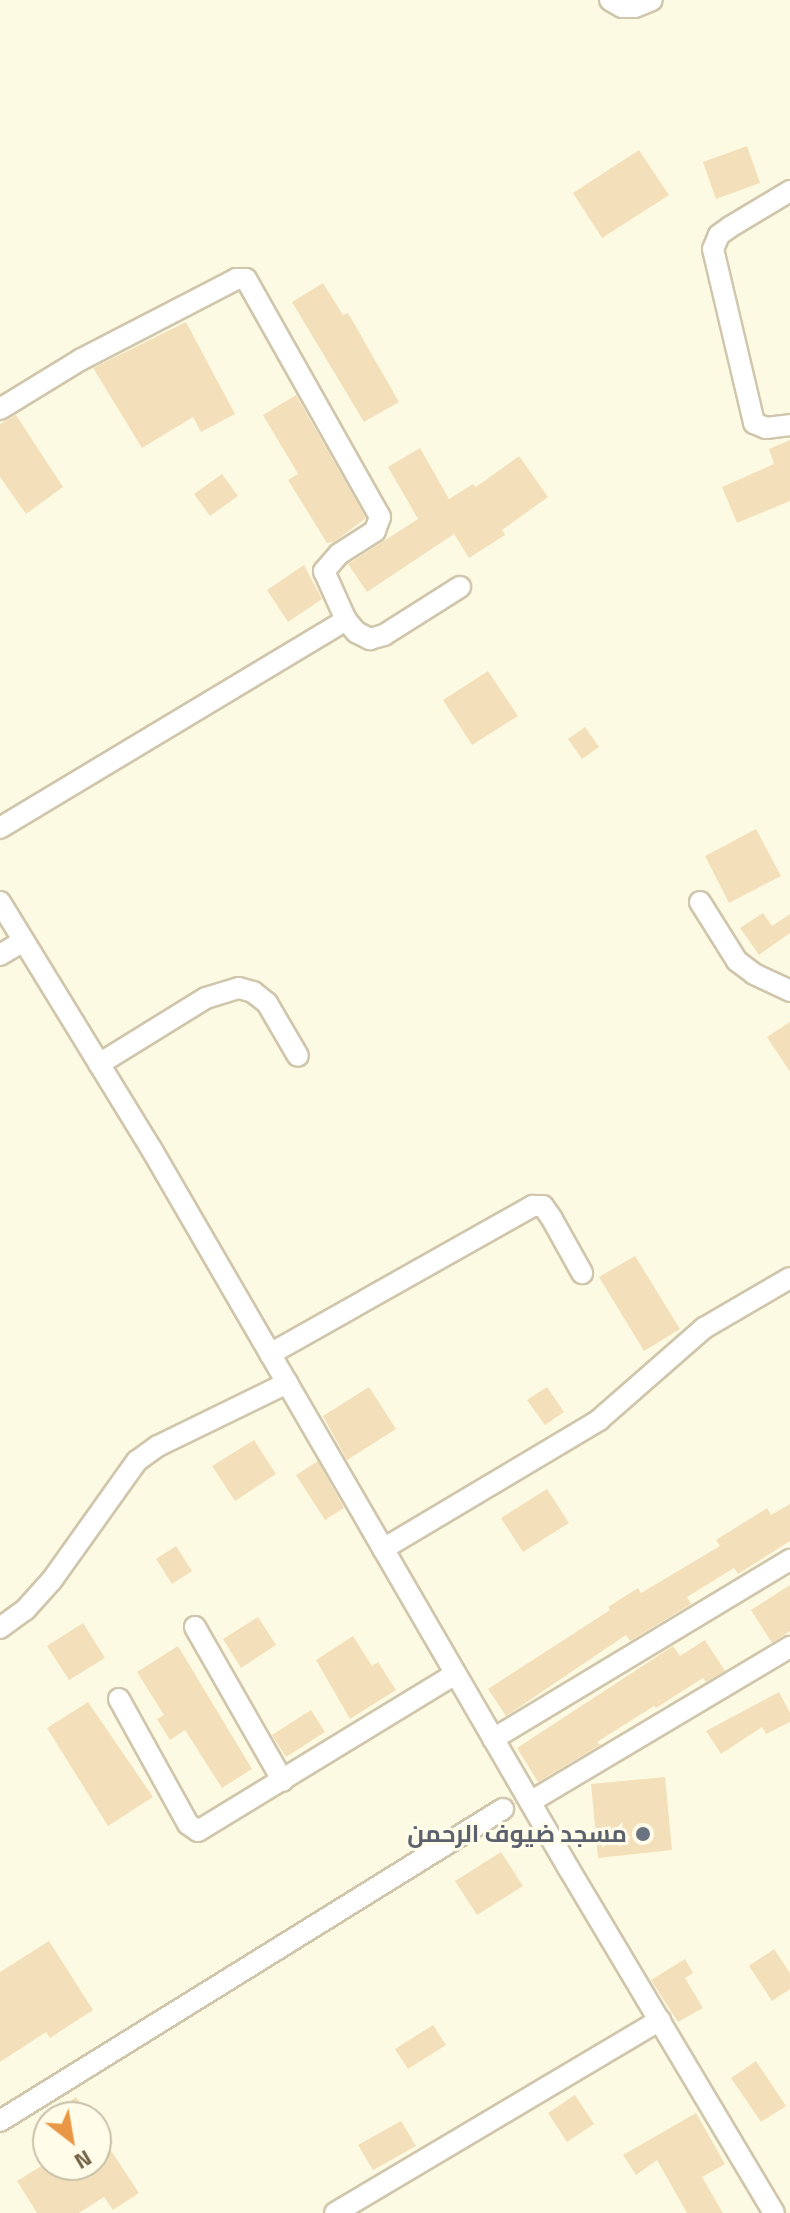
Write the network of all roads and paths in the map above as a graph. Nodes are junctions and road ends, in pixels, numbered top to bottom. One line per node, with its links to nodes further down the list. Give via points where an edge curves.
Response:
1 (610, 0): 2 (street, via 635,7)
2 (652, 0)
3 (790, 191): 5 (street, via 719,235 713,249 754,423 766,428)
4 (0, 409): 7 (street, via 80,360 236,279 246,279 380,517 375,531 339,554 324,571)
5 (790, 425)
6 (460, 587): 7 (street, via 384,635 370,639)
7 (346, 620): 8 (street)
8 (0, 828)
9 (0, 902): 11 (street)
10 (700, 902): 13 (street, via 737,961)
11 (23, 941): 12 (street); 15 (street)
12 (0, 955)
13 (790, 991)
14 (298, 1056): 15 (street, via 267,1003 239,988 206,998)
15 (99, 1064): 18 (street)
16 (582, 1273): 18 (street, via 543,1206 533,1206)
17 (790, 1278): 20 (street, via 704,1328 599,1420)
18 (270, 1354): 19 (street)
19 (287, 1383): 20 (street); 23 (street, via 137,1461 52,1580)
20 (383, 1549): 25 (street)
21 (790, 1560): 27 (street)
22 (195, 1627): 28 (street)
23 (0, 1628)
24 (790, 1647): 29 (street)
25 (455, 1674): 27 (street); 28 (street)
26 (119, 1699): 28 (street, via 193,1830 205,1830)
27 (493, 1739): 29 (street)
28 (283, 1781)
29 (530, 1802): 31 (street)
30 (503, 1809): 32 (street)
31 (660, 2020): 33 (street); 34 (street)
32 (0, 2121)
33 (335, 2213)
34 (774, 2213)

